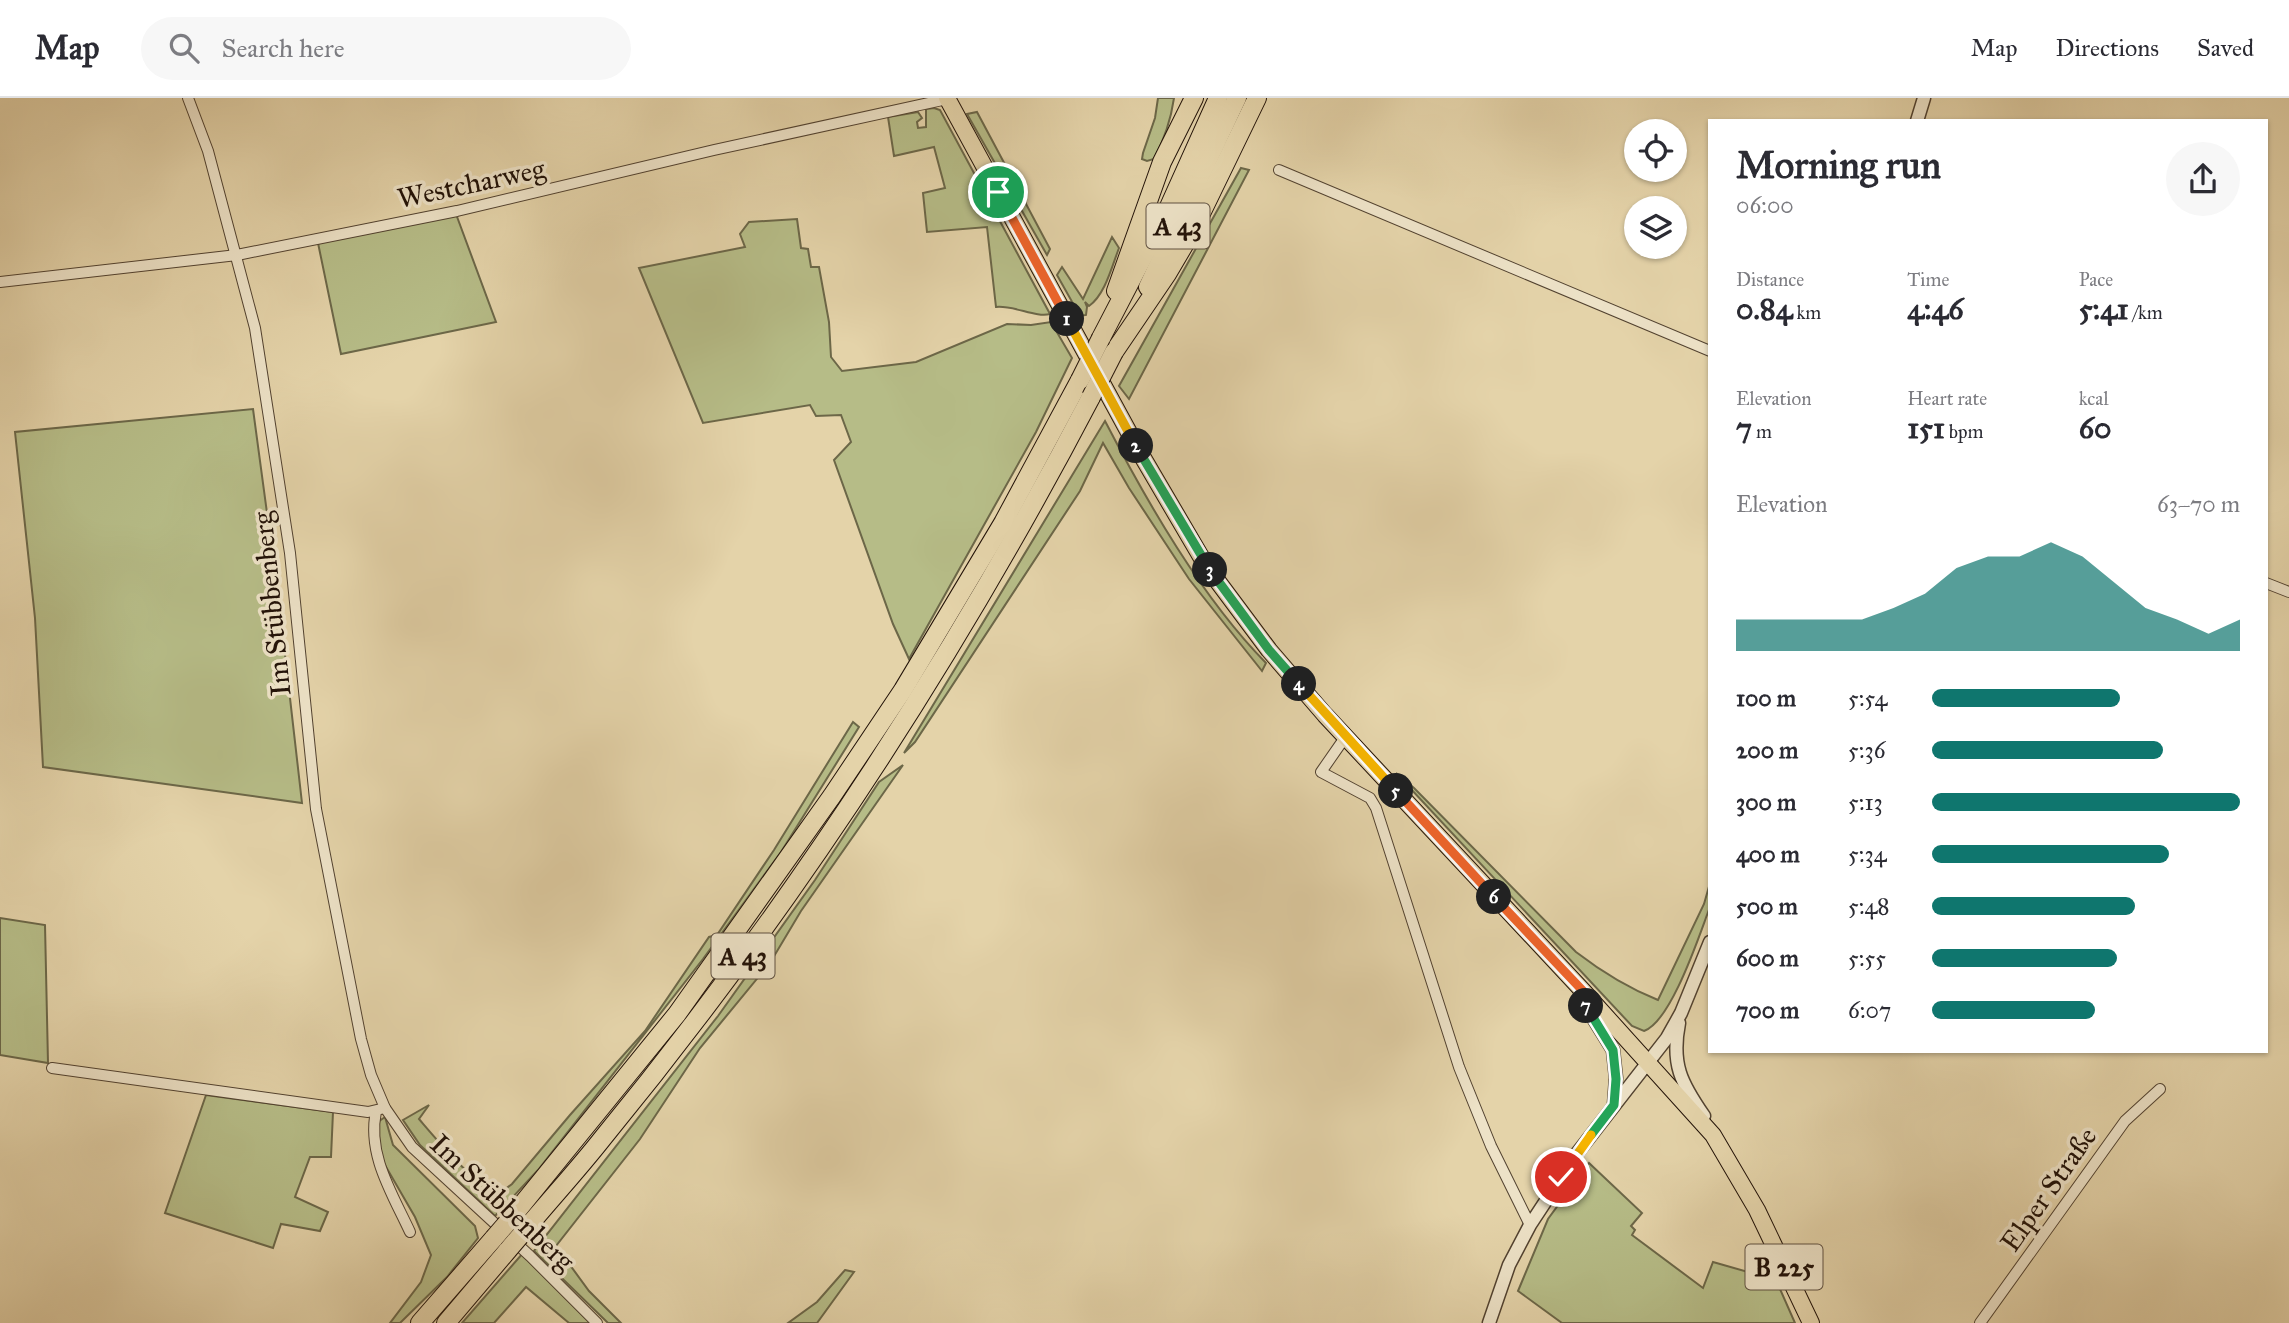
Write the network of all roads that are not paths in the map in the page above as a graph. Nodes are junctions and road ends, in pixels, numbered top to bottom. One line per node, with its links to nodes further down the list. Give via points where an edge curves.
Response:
1 (188, 98): 14 (street, Im Stübbenberg)
2 (947, 98): 14 (street, Westcharweg, via 457,211); 21 (main road, B 225, via 1207,567 1269,650)
3 (1180, 98): 12 (highway)
4 (1194, 98): 12 (highway)
5 (1218, 98): 16 (highway, A 43, via 1168,209)
6 (1237, 98): 18 (highway, A 43)
7 (1257, 98): 11 (highway)
8 (1264, 98): 11 (highway)
9 (1924, 98): 10 (street)
10 (1918, 119)
11 (1247, 122): 18 (highway, via 1194,228)
12 (1162, 162): 16 (highway)
13 (1279, 170): 17 (street)
14 (237, 255): 15 (street, Westcharweg); 29 (street, Im Stübbenberg, via 255,328 290,553 316,809 361,1039)
15 (0, 282)
16 (1101, 338): 32 (highway, A 43, bridge, via 996,535 903,690 677,1014)
17 (1708, 350)
18 (1114, 352): 32 (highway, A 43, bridge, via 1035,504 848,806 692,1025 601,1140)
19 (2268, 584): 20 (street)
20 (2289, 592)
21 (1346, 736): 23 (main road, B 225); 31 (street, via 1321,772 1370,799 1376,808 1459,1067)
22 (1708, 947): 24 (street)
23 (1583, 991): 25 (main road, B 225); 28 (street, via 1587,1008 1613,1050)
24 (1681, 1013): 25 (street); 30 (street, via 1676,1065)
25 (1648, 1062): 28 (street); 30 (main road, B 225)
26 (52, 1068): 29 (street, via 368,1112)
27 (2160, 1089): 39 (street, Elper Straße, via 2124,1122)
28 (1614, 1105): 31 (street)
29 (380, 1109): 33 (street, Im Stübbenberg, via 373,1139 380,1169); 36 (street, Im Stübbenberg, via 412,1147)
30 (1713, 1135): 38 (main road, B 225, via 1757,1210)
31 (1530, 1225): 37 (street, via 1509,1265)
32 (513, 1229): 34 (highway, A 43, bridge, via 494,1238); 35 (highway, A 43, bridge, via 508,1250)
33 (410, 1231)
34 (420, 1323)
35 (446, 1323)
36 (597, 1323)
37 (1489, 1323)
38 (1811, 1323)
39 (1980, 1323)

